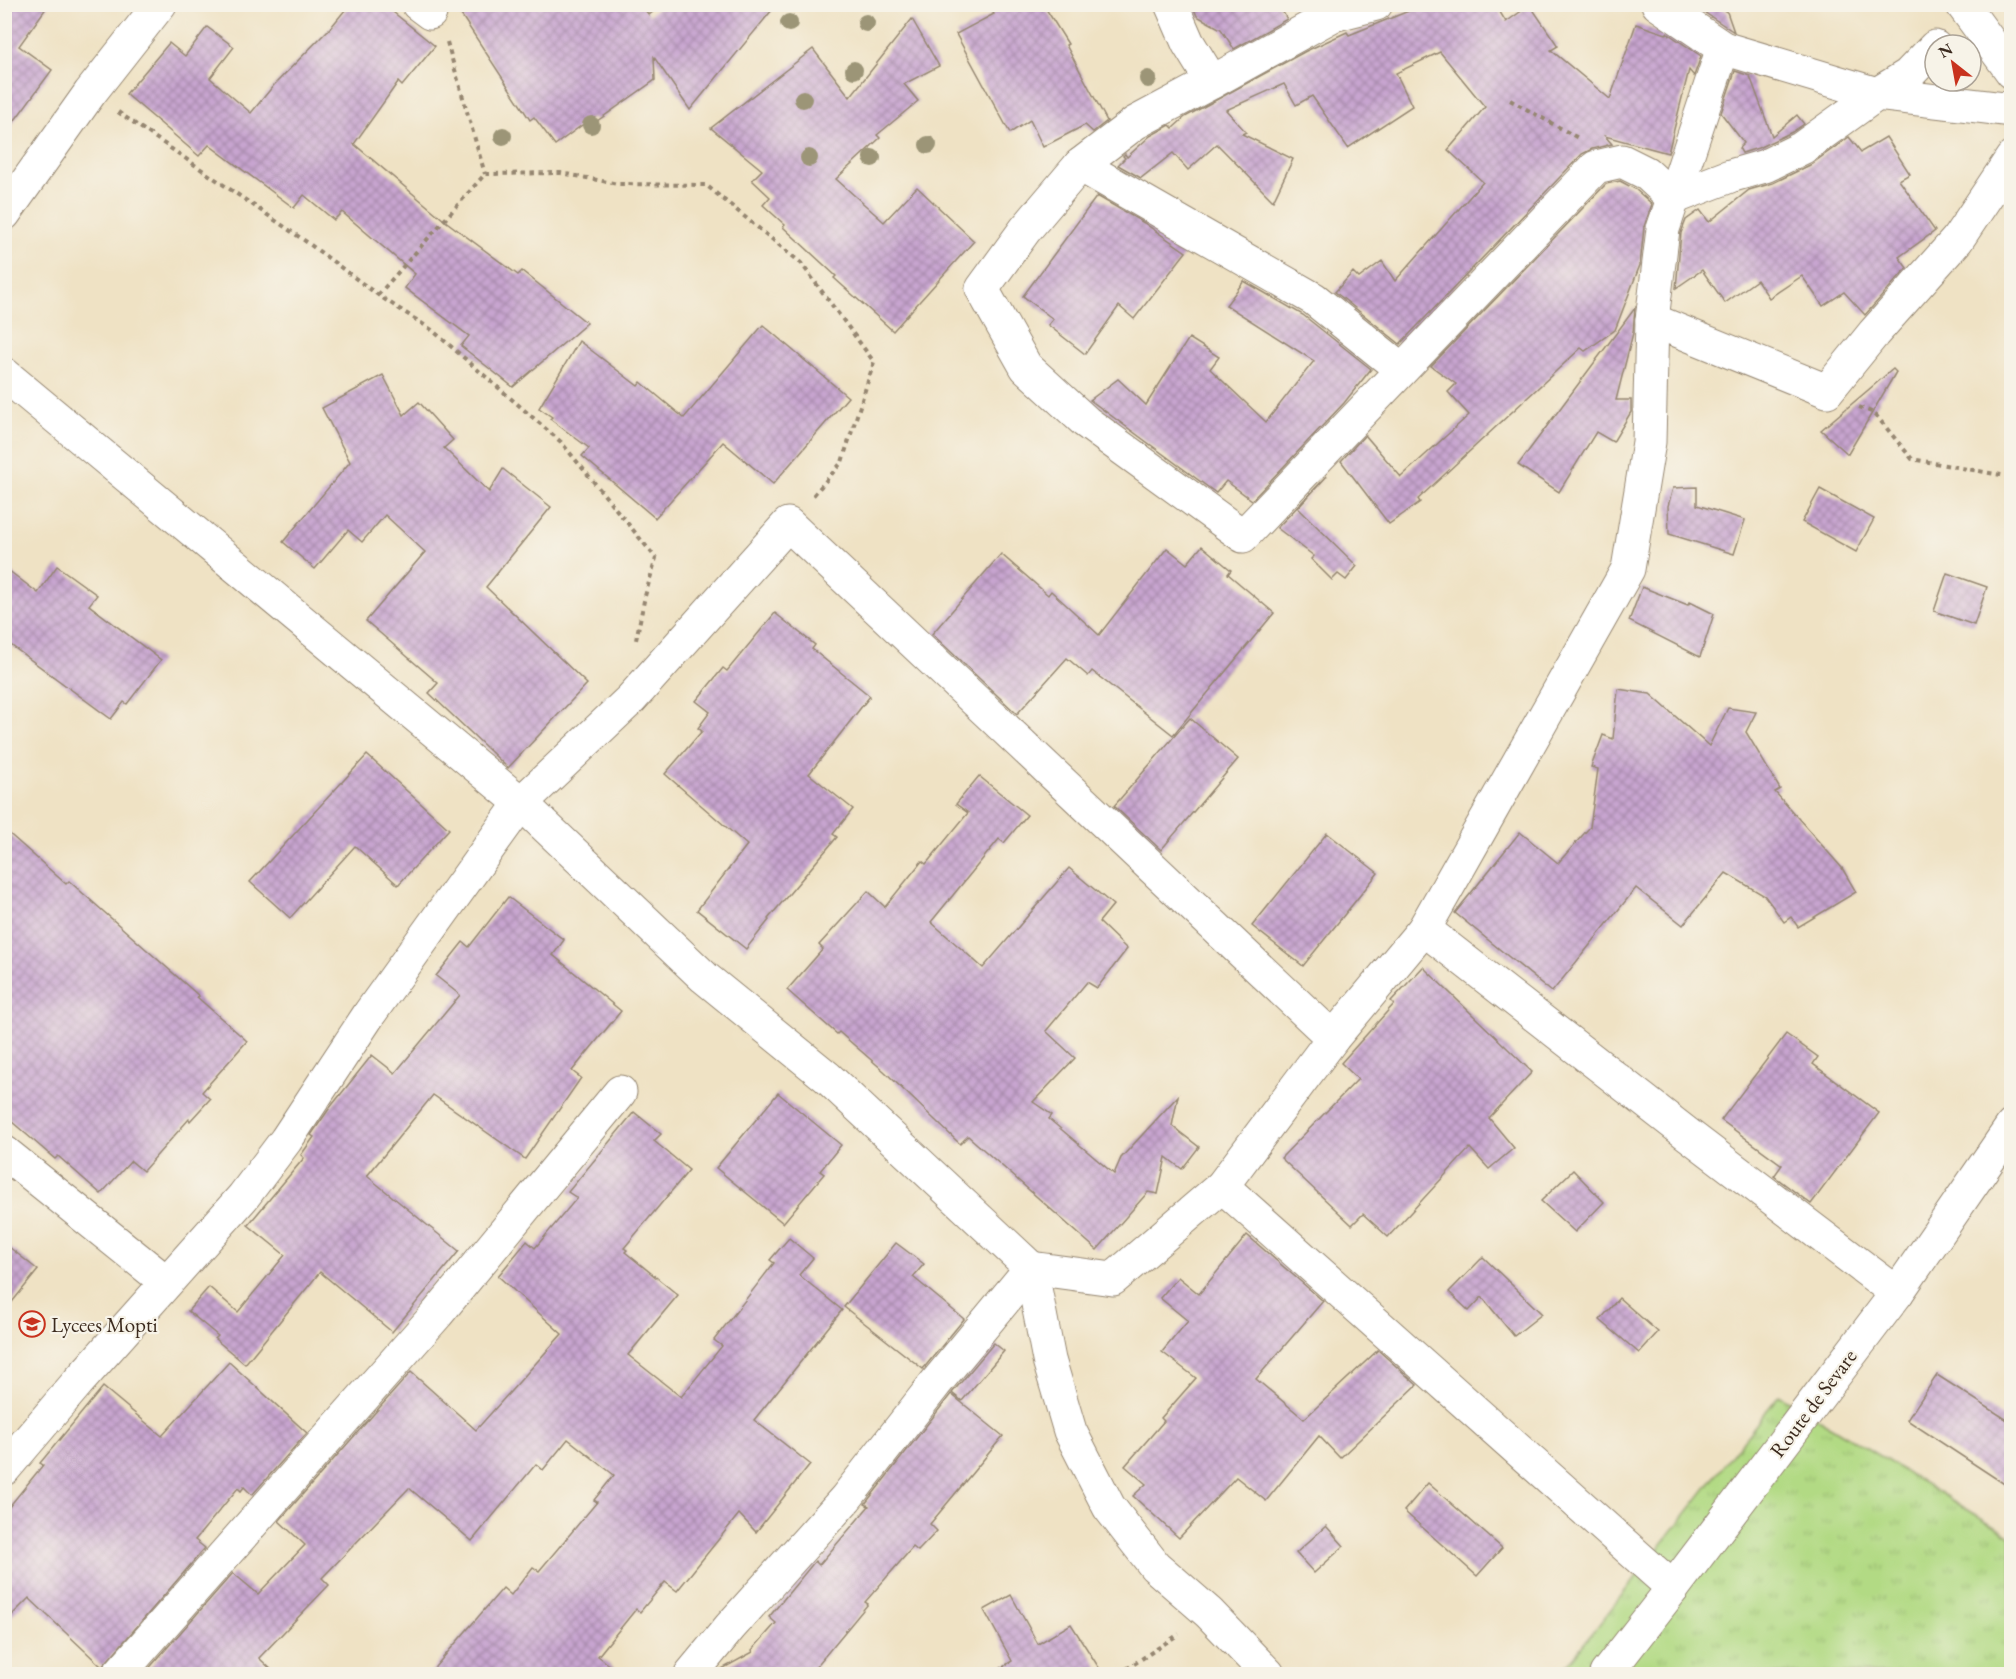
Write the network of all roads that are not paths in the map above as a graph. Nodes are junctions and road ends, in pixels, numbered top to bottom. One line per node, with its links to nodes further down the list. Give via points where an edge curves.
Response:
1 (160, 4): 17 (street, via 90,93)
2 (1171, 4): 11 (street, via 1188,43)
3 (1376, 4): 11 (street, via 1333,15)
4 (1658, 4): 8 (street)
5 (1954, 4): 7 (street)
6 (1962, 4): 10 (street)
7 (1947, 33)
8 (1723, 48): 12 (street); 16 (street)
9 (1923, 59): 12 (street, via 1908,75)
10 (2012, 72)
11 (1212, 82): 15 (street, via 1135,123)
12 (1876, 94): 13 (street); 16 (street, via 1802,148 1765,166)
13 (2012, 110)
14 (2012, 158): 18 (street, via 1957,240 1827,392)
15 (1080, 165): 19 (street, via 1314,299); 19 (street, via 982,289 1026,367 1086,422 1243,536)
16 (1673, 198): 18 (street, via 1663,229); 19 (street, via 1647,173 1622,161 1596,167)
17 (4, 214)
18 (1652, 320): 22 (street, via 1648,442 1628,569)
19 (1401, 369)
20 (4, 374): 21 (street)
21 (521, 803): 23 (street, via 631,699 788,525); 28 (street, via 704,977 827,1077); 29 (street, via 370,1013 286,1140 243,1197)
22 (1424, 929): 23 (street); 30 (street)
23 (1333, 1038): 27 (street)
24 (620, 1092): 33 (street, via 437,1314)
25 (2012, 1126): 30 (street, Route de Sevare)
26 (4, 1152): 29 (street)
27 (1222, 1186): 28 (street, via 1113,1279); 32 (street)
28 (1031, 1268): 34 (street, via 846,1498); 35 (street, via 1049,1360 1070,1431 1109,1507 1155,1566 1209,1613)
29 (165, 1282): 31 (street)
30 (1897, 1293): 32 (street, Route de Sevare)
31 (4, 1469)
32 (1673, 1588): 36 (street, Route de Sevare)
33 (119, 1674)
34 (691, 1674)
35 (1268, 1674)
36 (1606, 1674)

